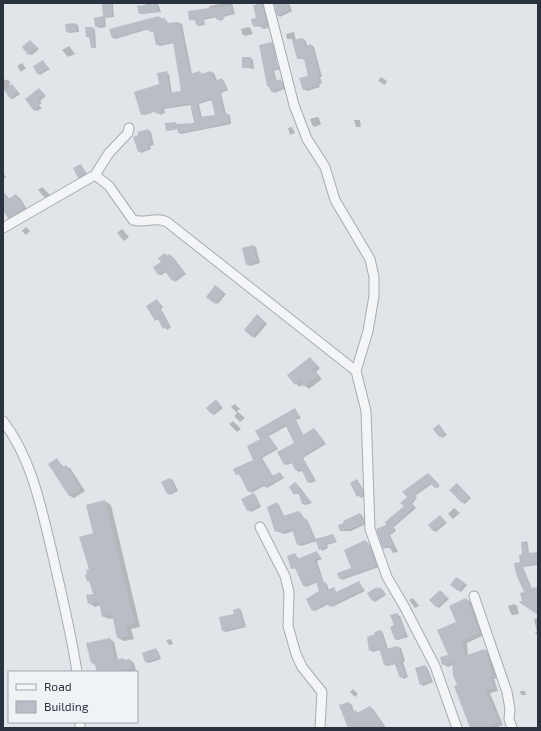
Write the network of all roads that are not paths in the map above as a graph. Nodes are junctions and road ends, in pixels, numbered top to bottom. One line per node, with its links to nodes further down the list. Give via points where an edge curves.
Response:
1 (268, 3): 5 (street, via 294,105 307,139 325,167 335,200 370,259 374,277 374,296 368,331)
2 (129, 128): 3 (street, via 109,152)
3 (95, 175): 4 (street); 5 (street, via 109,186 133,220 158,219 167,222)
4 (3, 228)
5 (356, 371): 11 (street, via 366,410 370,530 387,577 435,666)
6 (3, 421): 9 (street, via 25,460 37,490 72,639)
7 (260, 527): 10 (street, via 285,576 289,592 288,626 296,654 308,677 322,692)
8 (474, 596): 12 (street, via 507,692)
9 (77, 671)
10 (320, 728)
11 (458, 728)
12 (512, 728)

